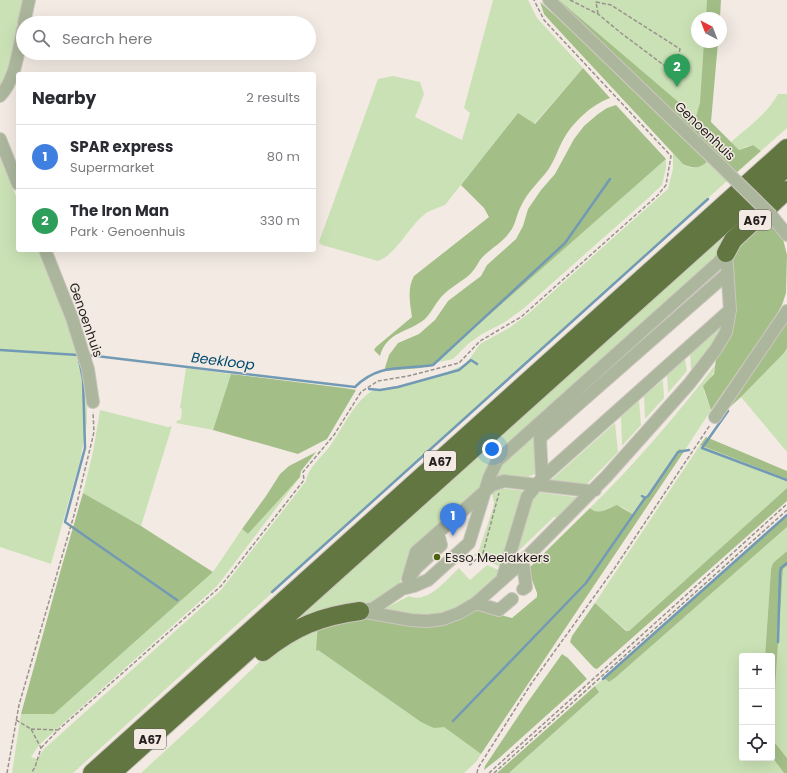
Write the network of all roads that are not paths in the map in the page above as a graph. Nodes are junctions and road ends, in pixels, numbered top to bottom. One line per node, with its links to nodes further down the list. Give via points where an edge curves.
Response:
1 (29, 0): 3 (street)
2 (549, 0): 11 (street, Genoenhuis, bridge, via 772,216)
3 (26, 16)
4 (17, 60): 5 (street, via 6,90)
5 (0, 96)
6 (0, 139): 9 (street)
7 (787, 148): 30 (highway, A67)
8 (787, 167): 29 (highway, A67)
9 (16, 179)
10 (787, 190): 13 (highway, A67, via 733,240)
11 (787, 234)
12 (45, 252): 17 (street, Genoenhuis, via 72,318 88,369)
13 (726, 253): 14 (street, A67); 20 (street, A67, via 497,461)
14 (728, 273): 15 (street, A67); 19 (street, via 540,438)
15 (730, 310): 19 (street); 21 (street, A67, via 726,332 716,349 689,384)
16 (787, 311): 18 (street)
17 (93, 402)
18 (715, 417)
19 (539, 482): 20 (street, A67, via 501,482); 21 (street); 23 (street, via 527,497)
20 (486, 490): 24 (street, A67, via 416,552); 24 (street, A67, via 469,543 428,580 414,586)
21 (595, 490): 22 (street, A67)
22 (523, 561): 23 (street, A67); 25 (street, via 526,587)
23 (502, 580): 27 (street, A67)
24 (405, 584): 28 (street, A67, via 374,608)
25 (523, 590)
26 (512, 599): 27 (street, via 499,610)
27 (476, 603): 28 (street, A67, via 443,619 427,621 393,618)
28 (360, 611): 29 (highway, A67, via 337,614 290,633 226,682)
29 (188, 706): 31 (highway, A67)
30 (92, 773)
31 (112, 773)

